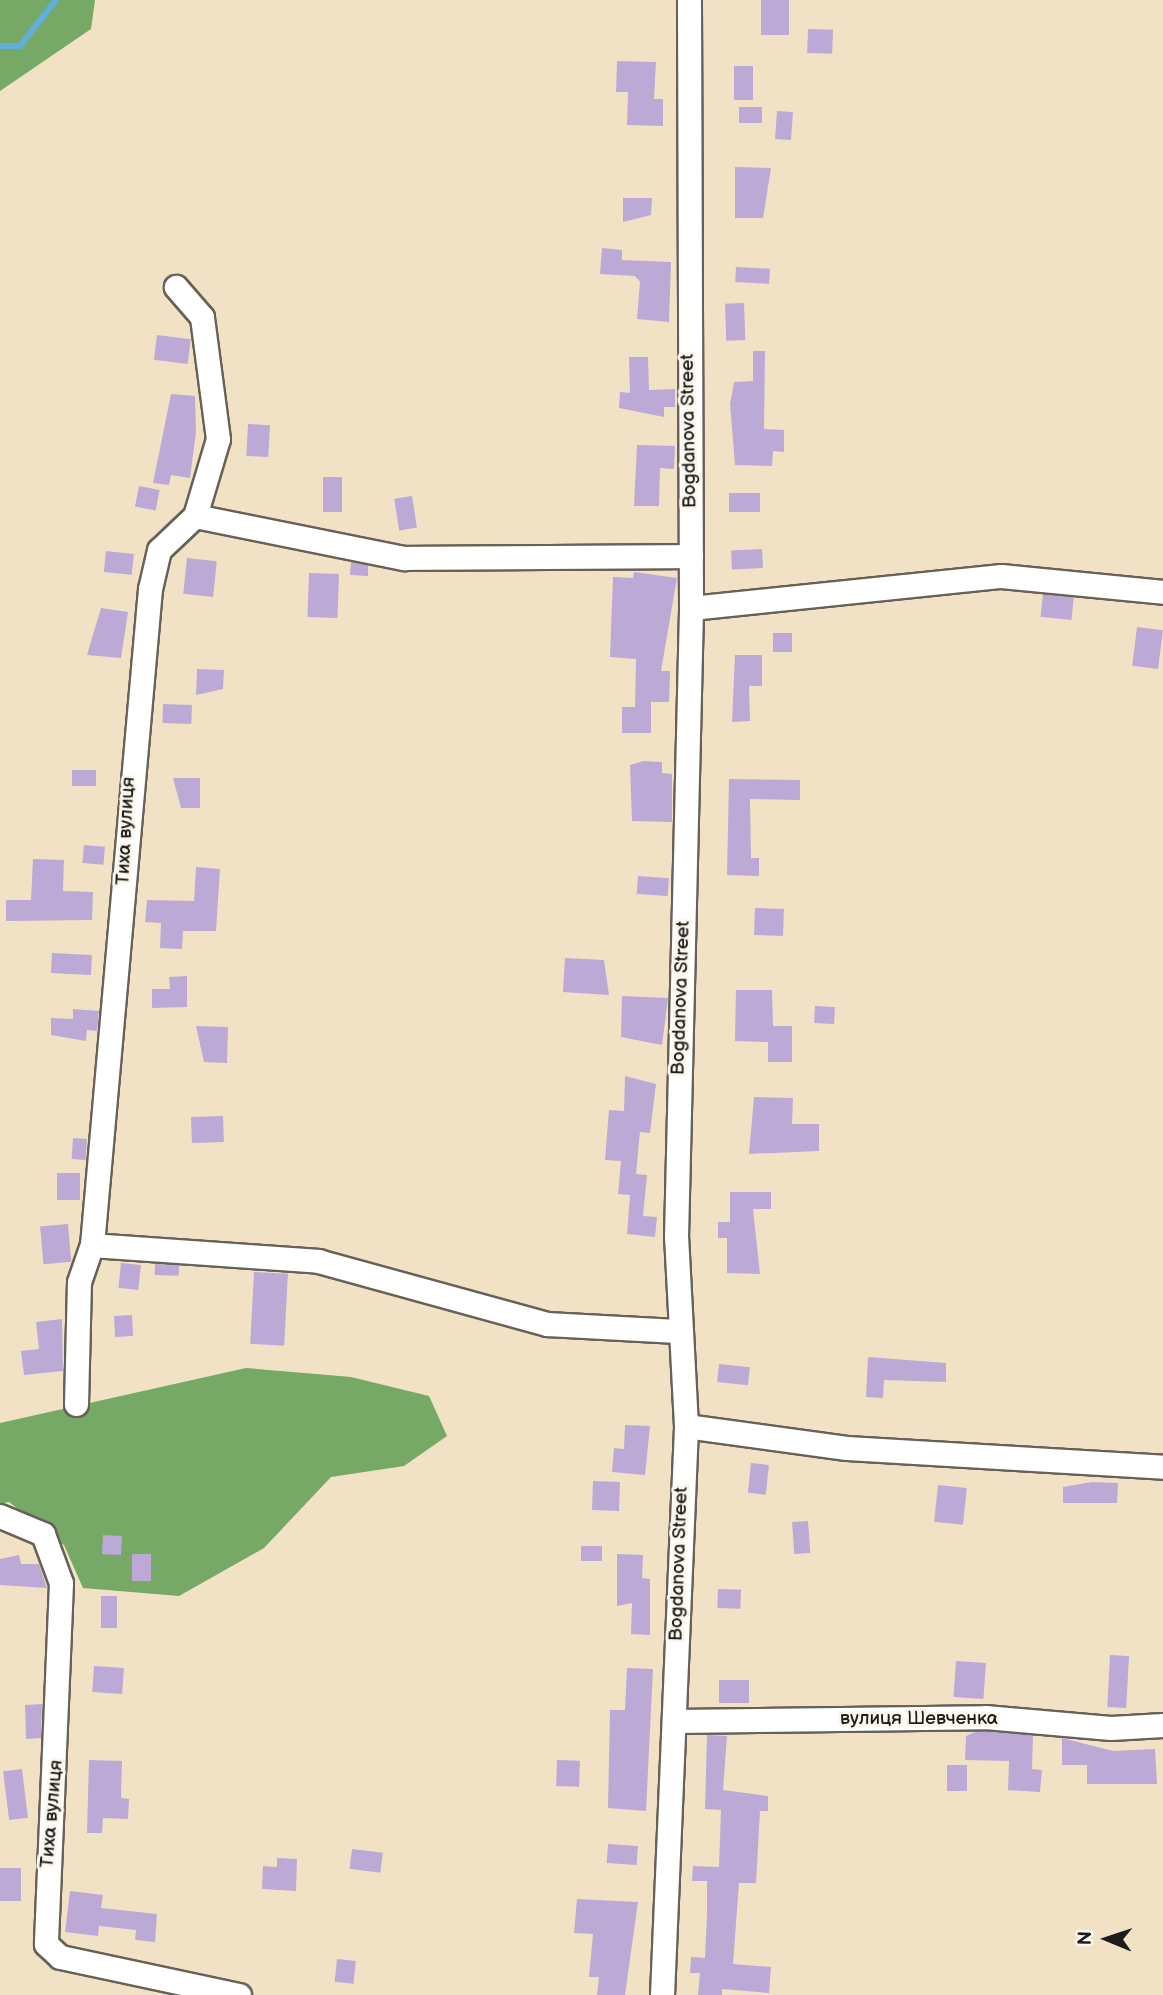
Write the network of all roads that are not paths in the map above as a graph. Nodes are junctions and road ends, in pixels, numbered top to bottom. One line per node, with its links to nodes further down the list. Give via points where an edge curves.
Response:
1 (689, 0): 4 (street, Bogdanova Street)
2 (176, 287): 3 (street, via 202,317 218,439)
3 (195, 516): 4 (street, via 404,558); 7 (street, Тиха вулиця, via 159,550 150,589)
4 (691, 556): 6 (street, Bogdanova Street)
5 (1163, 592): 6 (street, via 1001,576)
6 (691, 608): 8 (street, Bogdanova Street)
7 (92, 1245): 8 (street, via 318,1261 547,1324); 9 (street, Тиха вулиця, via 79,1282)
8 (677, 1331): 10 (street, Bogdanova Street)
9 (76, 1404)
10 (686, 1426): 11 (street, via 847,1448); 13 (street, Bogdanova Street)
11 (1163, 1467)
12 (0, 1516): 15 (street, Тиха вулиця, via 43,1534 61,1583 46,1944 60,1957)
13 (675, 1721): 14 (street, вулиця Шевченка, via 985,1717 1111,1728); 16 (street, Bogdanova Street)
14 (1163, 1724)
15 (239, 1995)
16 (662, 1995)

